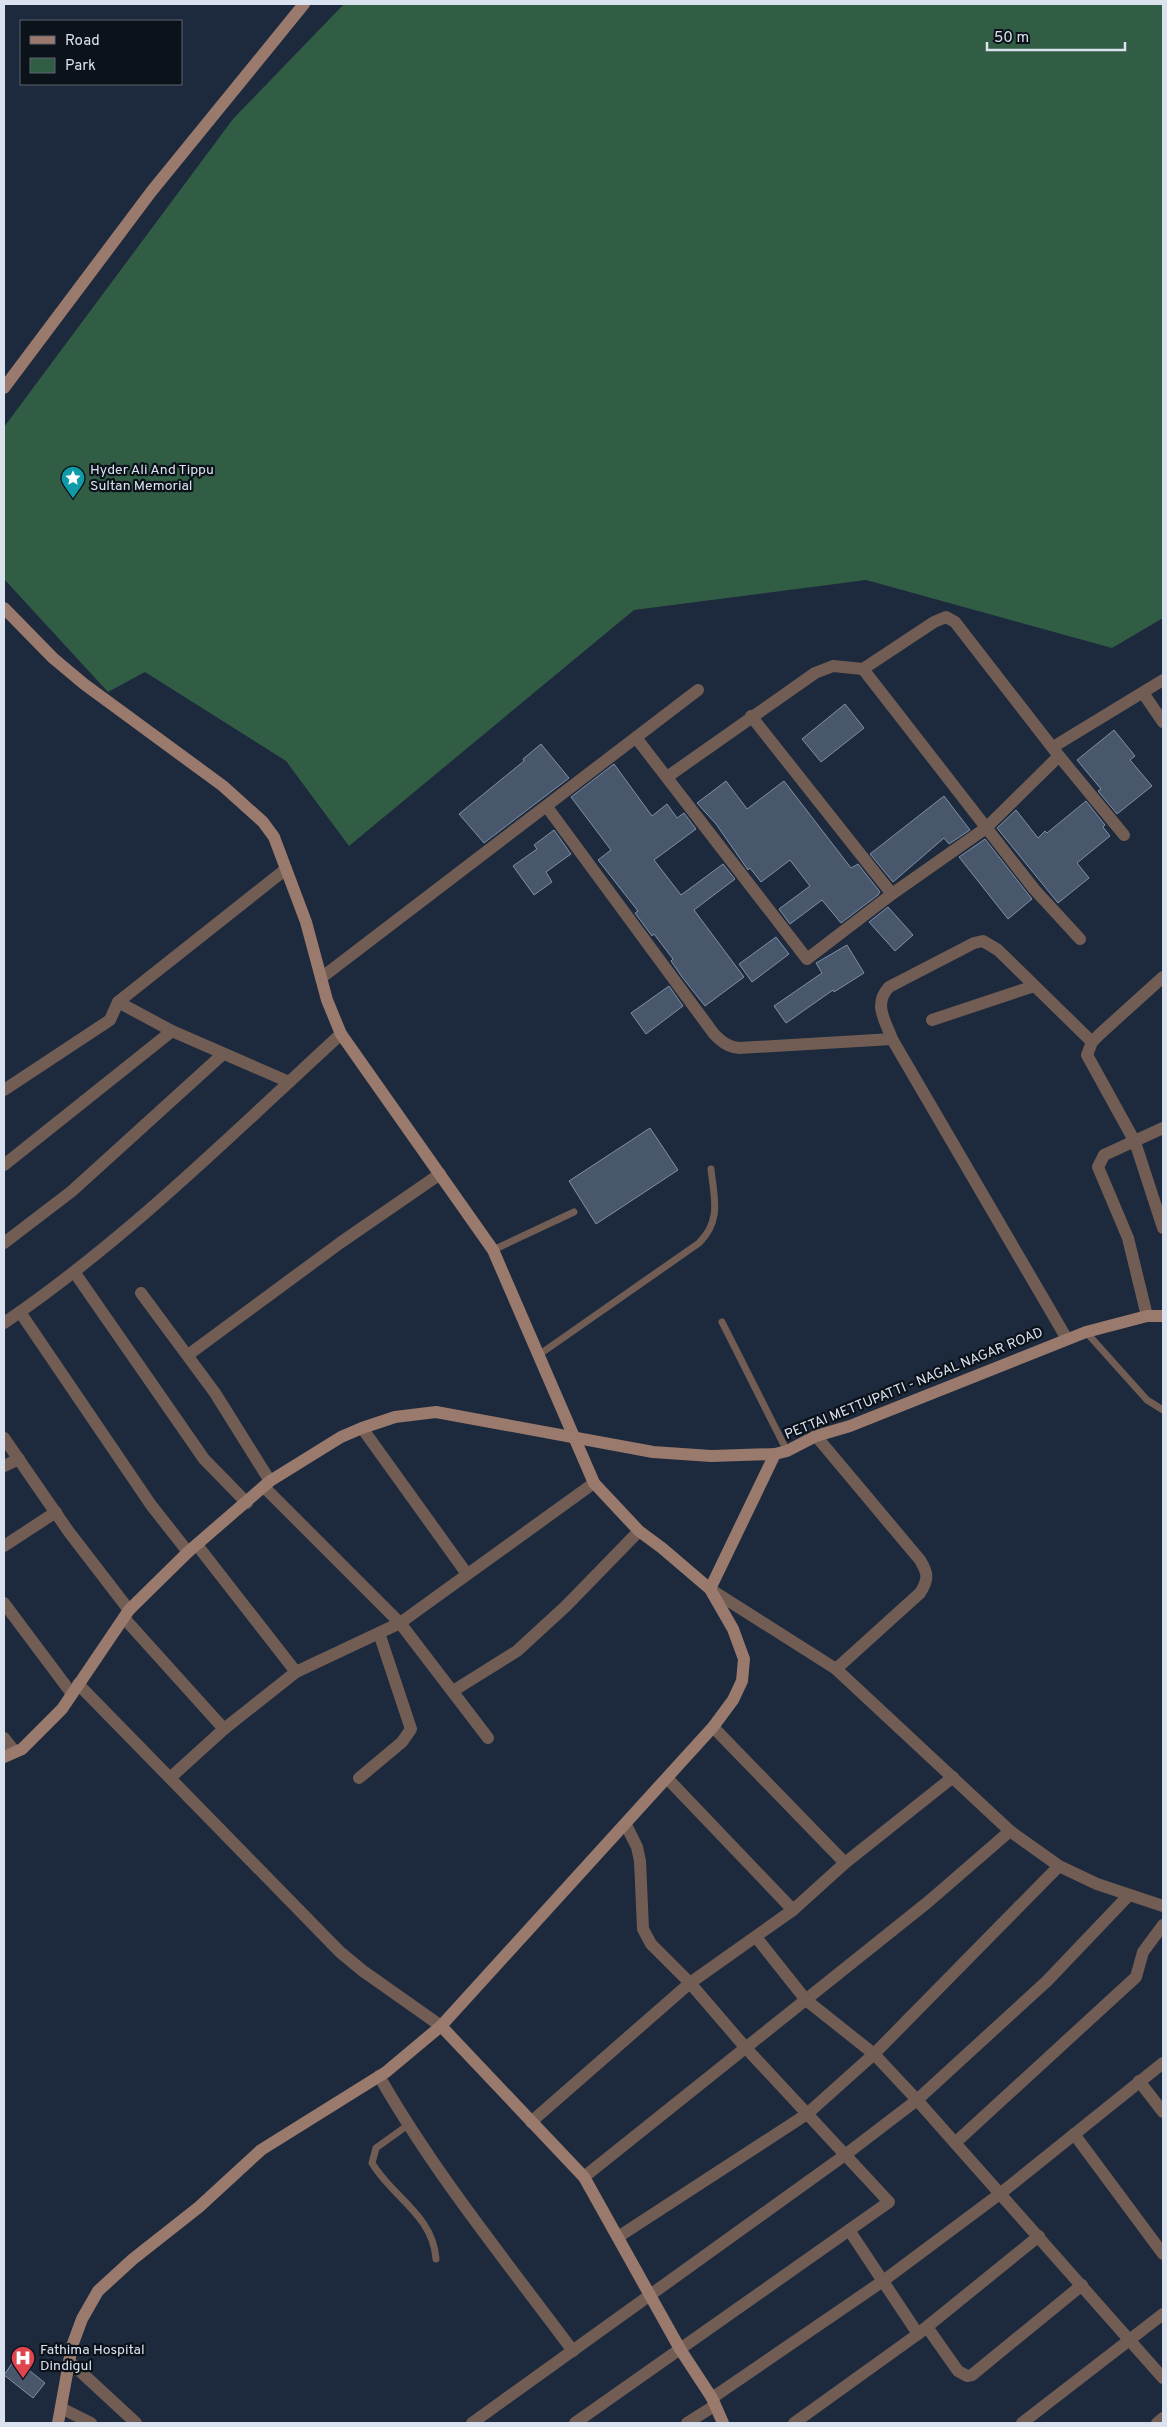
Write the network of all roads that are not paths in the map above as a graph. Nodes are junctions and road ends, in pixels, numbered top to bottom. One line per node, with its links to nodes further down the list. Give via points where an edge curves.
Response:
1 (304, 4): 2 (main road, via 151,192)
2 (4, 388)
3 (4, 608): 16 (main road, via 84,684 223,786 263,822 274,837)
4 (863, 669): 8 (street, via 833,666 815,673); 11 (street, via 934,622 941,618 950,619); 14 (street)
5 (1163, 680): 7 (street)
6 (698, 690): 10 (street)
7 (1143, 693): 9 (street); 11 (street)
8 (751, 716): 12 (street); 17 (street)
9 (1163, 722)
10 (637, 739): 12 (street); 13 (street)
11 (1056, 752): 14 (street); 15 (street)
12 (667, 777): 17 (street, via 807,959)
13 (547, 807): 20 (street); 26 (street, via 723,1043 739,1048)
14 (986, 828): 17 (street); 18 (street, via 1034,889)
15 (1124, 835)
16 (286, 869): 20 (main road, via 306,922); 22 (street)
17 (892, 894)
18 (1080, 939)
19 (1163, 976): 27 (street)
20 (321, 978): 25 (main road)
21 (1034, 986): 23 (street); 26 (street, via 992,944 974,943 889,987 882,994 881,1009); 27 (street)
22 (118, 1002): 24 (street); 30 (street, via 110,1020)
23 (932, 1020)
24 (172, 1032): 28 (street); 33 (street)
25 (341, 1034): 29 (street); 35 (main road)
26 (892, 1039): 48 (street)
27 (1092, 1042): 32 (street, via 1087,1055 1090,1063)
28 (223, 1054): 29 (street); 38 (street, via 72,1191)
29 (289, 1082): 40 (street)
30 (5, 1087)
31 (1163, 1128): 32 (street)
32 (1135, 1142): 37 (street); 43 (street, via 1104,1155 1098,1168 1128,1238)
33 (4, 1165)
34 (711, 1169): 49 (lane, via 715,1207 714,1222 707,1235)
35 (440, 1174): 39 (main road); 50 (street)
36 (574, 1212): 39 (lane)
37 (1163, 1228)
38 (4, 1243)
39 (493, 1250): 49 (main road)
40 (74, 1273): 42 (street); 61 (street, via 204,1458)
41 (141, 1293): 50 (street)
42 (20, 1312): 46 (street); 65 (street, via 151,1504)
43 (1147, 1316): 44 (main road, PETTAI METTUPATTI - NAGAL NAGAR ROAD); 47 (main road, PETTAI METTUPATTI - NAGAL NAGAR ROAD)
44 (1163, 1316)
45 (722, 1322): 56 (lane)
46 (4, 1324)
47 (1086, 1332): 48 (main road, PETTAI METTUPATTI - NAGAL NAGAR ROAD); 51 (lane, via 1147,1400)
48 (1068, 1339): 53 (main road, PETTAI METTUPATTI - NAGAL NAGAR ROAD, via 850,1426)
49 (540, 1354): 55 (main road)
50 (188, 1355): 60 (street)
51 (1163, 1410)
52 (362, 1428): 55 (main road, PETTAI METTUPATTI - NAGAL NAGAR ROAD, via 395,1417 436,1412); 60 (main road, PETTAI METTUPATTI - NAGAL NAGAR ROAD, via 341,1437); 66 (street)
53 (816, 1436): 56 (main road, PETTAI METTUPATTI - NAGAL NAGAR ROAD); 72 (street, via 927,1572 927,1582 920,1593)
54 (4, 1438): 57 (street)
55 (573, 1438): 56 (main road, PETTAI METTUPATTI - NAGAL NAGAR ROAD, via 653,1452 711,1456); 59 (main road)
56 (781, 1452): 67 (main road)
57 (19, 1459): 58 (street); 62 (street)
58 (4, 1466)
59 (594, 1483): 63 (main road); 66 (street)
60 (267, 1484): 61 (main road, PETTAI METTUPATTI - NAGAL NAGAR ROAD); 70 (street)
61 (247, 1503): 65 (main road, PETTAI METTUPATTI - NAGAL NAGAR ROAD)
62 (56, 1512): 64 (street); 69 (street)
63 (639, 1531): 67 (main road); 75 (street, via 523,1646)
64 (4, 1546)
65 (192, 1548): 69 (main road, PETTAI METTUPATTI - NAGAL NAGAR ROAD); 73 (street)
66 (467, 1574): 70 (street)
67 (710, 1589): 72 (street); 76 (main road, via 733,1629 744,1659 742,1681 733,1700)
68 (4, 1603): 74 (street)
69 (127, 1614): 74 (main road, PETTAI METTUPATTI - NAGAL NAGAR ROAD); 77 (street)
70 (400, 1623): 71 (street); 75 (street)
71 (379, 1633): 73 (street); 83 (street, via 411,1730 402,1742)
72 (836, 1669): 81 (street)
73 (296, 1672): 77 (street)
74 (75, 1689): 80 (main road, PETTAI METTUPATTI - NAGAL NAGAR ROAD, via 42,1731 22,1749); 82 (street)
75 (453, 1691): 79 (street)
76 (713, 1727): 84 (main road); 87 (street)
77 (224, 1729): 82 (street)
78 (4, 1738): 80 (street)
79 (488, 1738)
80 (9, 1754)
81 (953, 1777): 86 (street); 87 (street)
82 (170, 1778): 96 (street, via 340,1952)
83 (359, 1778)
84 (667, 1778): 85 (main road); 91 (street)
85 (626, 1825): 94 (street, via 640,1861 643,1929 651,1944); 96 (main road)
86 (1010, 1831): 88 (street); 95 (street)
87 (845, 1863): 91 (street)
88 (1059, 1866): 89 (street); 98 (street)
89 (1129, 1895): 90 (street); 102 (street, via 1047,1981)
90 (1163, 1906)
91 (793, 1910): 93 (street)
92 (1163, 1925): 108 (street, via 1143,1952 1136,1977)
93 (756, 1937): 94 (street); 95 (street)
94 (690, 1983): 97 (street); 105 (street)
95 (806, 2000): 97 (street); 98 (street)
96 (441, 2026): 100 (main road); 105 (main road)
97 (745, 2047): 104 (street); 110 (street)
98 (874, 2054): 102 (street); 104 (street)
99 (1163, 2063): 101 (street)
100 (379, 2076): 106 (street); 125 (main road, via 261,2150 199,2207 98,2291 82,2318)
101 (1139, 2081): 103 (street); 107 (street)
102 (917, 2100): 108 (street); 109 (street)
103 (1163, 2112)
104 (807, 2114): 109 (street); 114 (street)
105 (531, 2122): 110 (main road)
106 (408, 2125): 116 (lane, via 376,2148 372,2163 419,2215 435,2244); 124 (street, via 441,2176)
107 (1074, 2134): 111 (street); 115 (street)
108 (955, 2143): 111 (street)
109 (844, 2155): 112 (street, via 889,2202); 119 (street)
110 (584, 2177): 114 (main road)
111 (1001, 2193): 113 (street); 117 (street)
112 (849, 2230): 117 (street); 123 (street)
113 (1039, 2236): 118 (street); 121 (street)
114 (618, 2237): 119 (main road)
115 (1163, 2254)
116 (436, 2259)
117 (883, 2281): 121 (street); 127 (street)
118 (1082, 2284): 121 (street, via 972,2375 958,2371); 122 (street)
119 (650, 2295): 123 (main road); 124 (street)
120 (1163, 2314): 122 (street)
121 (923, 2330): 137 (street)
122 (1130, 2339): 126 (street); 138 (street)
123 (680, 2349): 127 (main road); 134 (street)
124 (573, 2351): 133 (street)
125 (69, 2361): 128 (main road); 132 (street)
126 (1163, 2378)
127 (713, 2402): 135 (street); 136 (main road)
128 (61, 2408): 130 (main road); 131 (street)
129 (1163, 2418): 139 (street)
130 (58, 2423)
131 (91, 2423)
132 (136, 2423)
133 (472, 2423)
134 (575, 2423)
135 (687, 2423)
136 (723, 2423)
137 (794, 2423)
138 (1022, 2423)
139 (1157, 2423)

